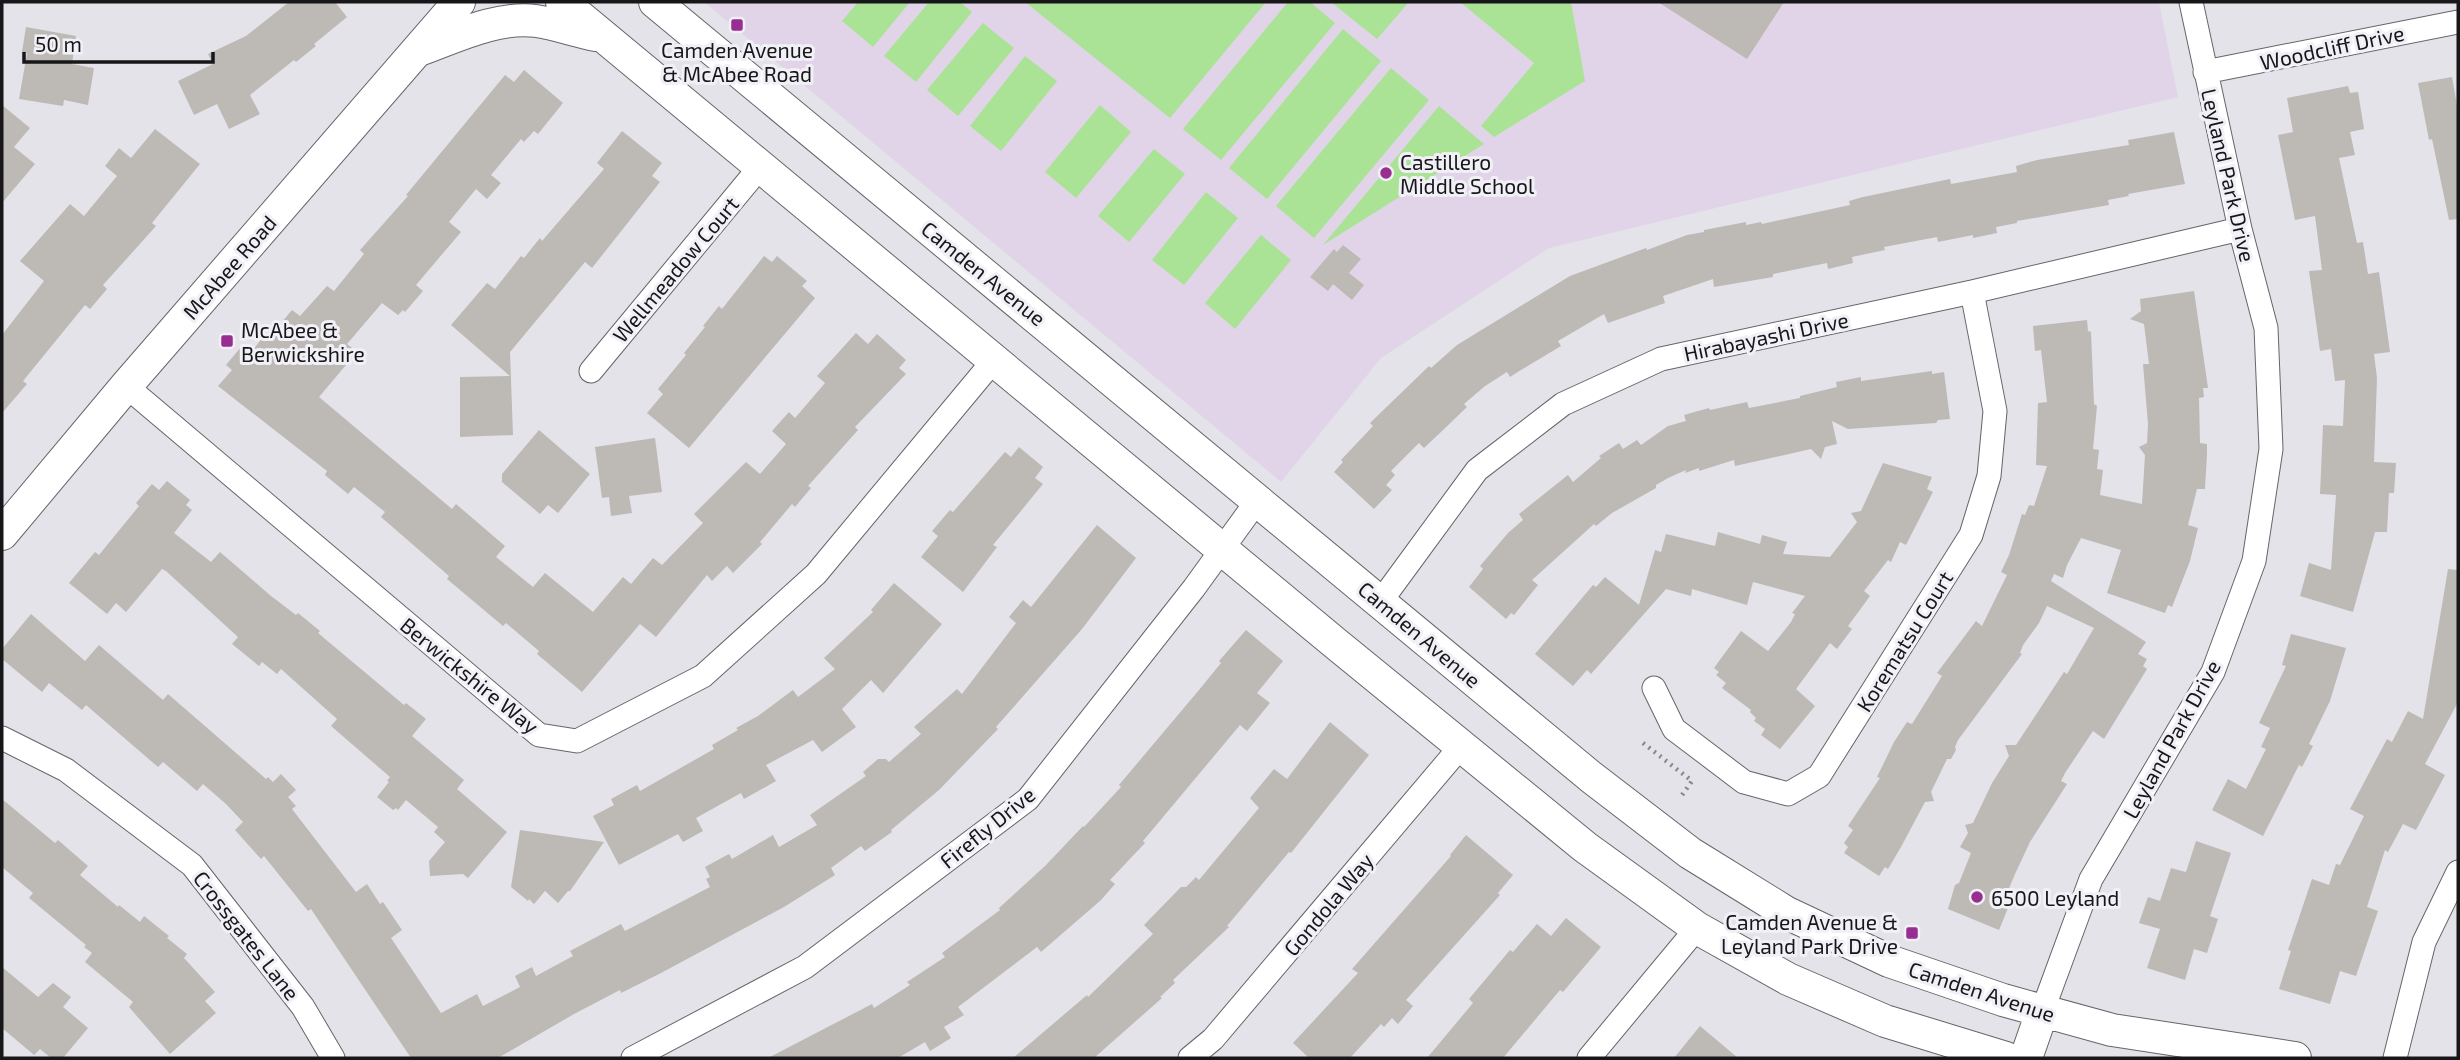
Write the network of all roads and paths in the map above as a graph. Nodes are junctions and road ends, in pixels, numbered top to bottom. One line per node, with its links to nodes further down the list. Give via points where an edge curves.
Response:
1 (431, 2): 8 (main road)
2 (459, 2): 8 (main road, McAbee Road)
3 (562, 2): 7 (main road)
4 (2192, 2): 9 (street, Leyland Park Drive)
5 (657, 3): 16 (main road, Camden Avenue)
6 (2458, 22): 9 (street, Woodcliff Drive)
7 (601, 36): 8 (main road, via 535,21 514,21); 10 (main road)
8 (418, 50): 15 (main road, McAbee Road)
9 (2206, 72): 11 (street, Leyland Park Drive)
10 (760, 167): 13 (main road); 14 (street, Wellmeadow Court)
11 (2240, 229): 12 (street, Hirabayashi Drive); 27 (street, Leyland Park Drive, via 2266,328 2271,449 2254,561 2213,672 2091,879)
12 (1972, 292): 19 (street, Hirabayashi Drive, via 1661,359 1563,404 1477,471); 20 (street, Korematsu Court, via 1995,411 1989,476 1971,535 1819,776 1788,794 1744,782 1674,729)
13 (994, 360): 15 (street, Berwickshire Way, via 816,574 704,676 577,741 539,735); 18 (main road)
14 (591, 371)
15 (125, 386): 17 (main road, McAbee Road)
16 (1257, 501): 18 (street, Firefly Drive); 19 (main road, Camden Avenue)
17 (2, 534)
18 (1223, 548): 23 (main road); 30 (street, Firefly Drive, via 1028,799 805,967)
19 (1381, 601): 27 (main road, Camden Avenue, via 1591,776 1701,860 1787,913 1889,961)
20 (1654, 688)
21 (2, 738): 29 (street, Crossgates Lane, via 66,769 192,865 303,1007)
22 (1643, 743): 24 (path, via 1692,781)
23 (1462, 745): 26 (main road, via 1585,846); 31 (street, Gondola Way, via 1213,1039)
24 (1682, 795)
25 (2458, 872): 37 (street, via 2424,942)
26 (1697, 928): 28 (main road, via 1788,979); 32 (street)
27 (2042, 1012): 35 (main road); 36 (main road, Camden Avenue, via 2112,1030)
28 (1885, 1021): 33 (main road); 34 (main road)
29 (333, 1058)
30 (633, 1058)
31 (1190, 1058)
32 (1589, 1058)
33 (1927, 1058)
34 (2006, 1058)
35 (2026, 1058)
36 (2295, 1058)
37 (2395, 1058)

